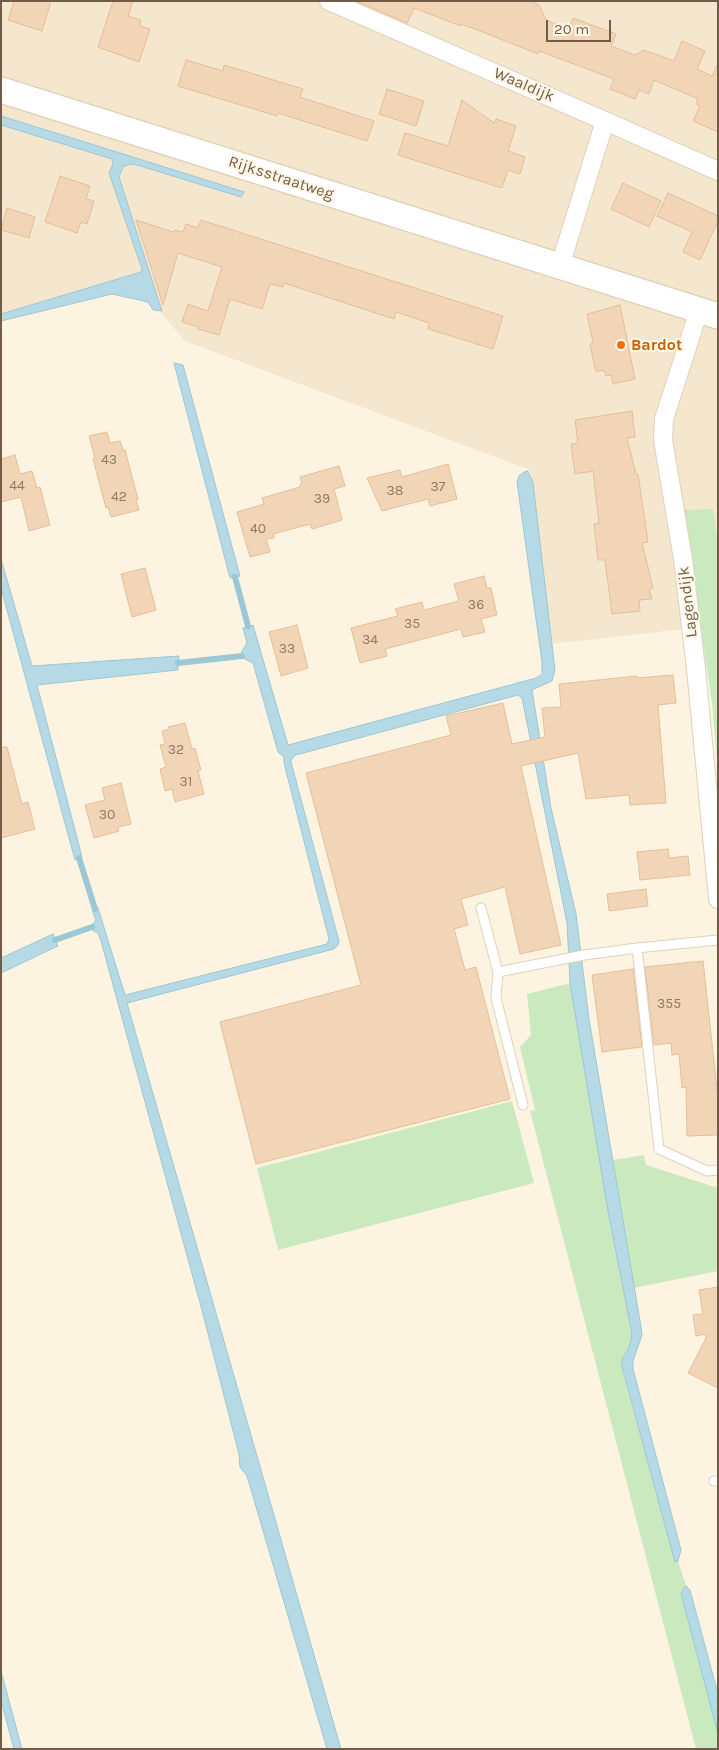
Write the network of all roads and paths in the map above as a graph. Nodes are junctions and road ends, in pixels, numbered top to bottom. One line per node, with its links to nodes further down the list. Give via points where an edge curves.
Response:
1 (329, 1): 3 (street, Waaldijk)
2 (1, 90): 5 (street, Rijksstraatweg)
3 (606, 121): 4 (street, Waaldijk); 5 (street)
4 (718, 171)
5 (560, 266): 6 (street, Rijksstraatweg)
6 (708, 313): 7 (street, Lagendijk, via 664,419 663,440 683,559)
7 (714, 820): 8 (street, Lagendijk)
8 (718, 900)
9 (481, 908): 12 (lane)
10 (718, 940): 11 (lane)
11 (637, 948): 12 (lane); 14 (lane, via 659,1149 707,1171)
12 (498, 972): 13 (lane, via 496,998)
13 (523, 1105)
14 (718, 1170)

